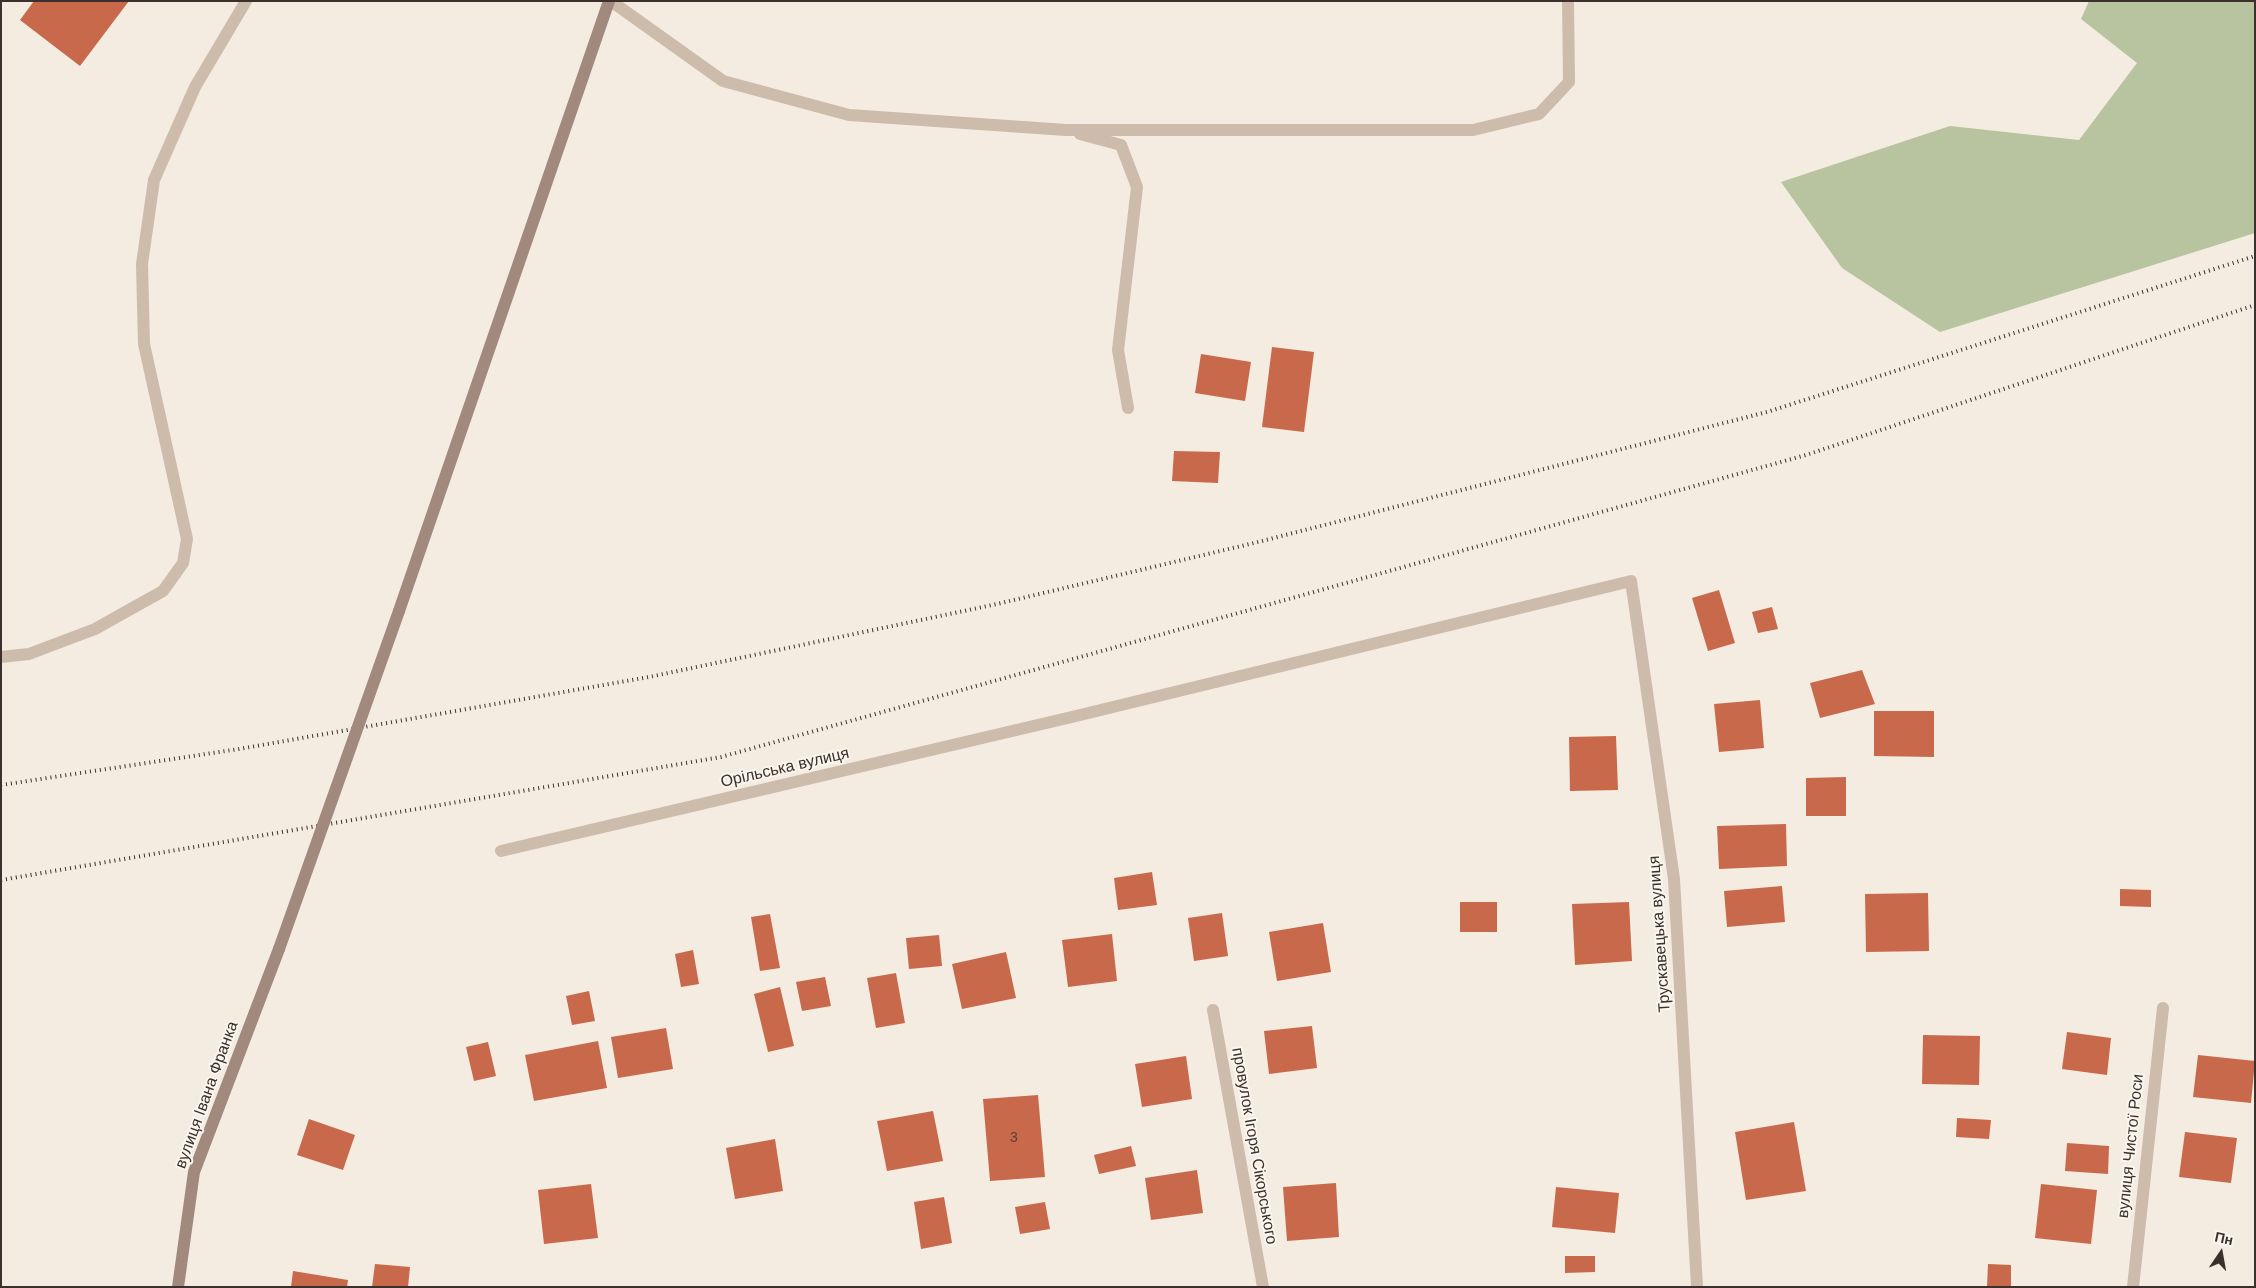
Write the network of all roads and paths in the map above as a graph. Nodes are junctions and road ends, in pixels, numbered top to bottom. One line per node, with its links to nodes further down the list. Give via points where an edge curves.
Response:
1 (246, 1): 7 (street, via 195,87 154,180 142,264 144,344 187,540 183,563 163,591 95,629 28,654)
2 (610, 1): 4 (street, via 723,81 849,115); 11 (main road, вулиця Івана Франка, bridge, via 279,949 194,1172)
3 (1568, 1): 4 (street, via 1569,82 1539,114 1473,130)
4 (1066, 130): 5 (street, via 1121,145 1137,187 1118,350)
5 (1128, 408)
6 (1631, 582): 8 (street, Орільська вулиця); 13 (street, Трускавецька вулиця, via 1674,879)
7 (1, 657)
8 (501, 851)
9 (2162, 1008): 14 (street, вулиця Чистої Роси)
10 (1213, 1010): 12 (street, провулок Ігоря Сікорського)
11 (178, 1287)
12 (1263, 1287)
13 (1697, 1287)
14 (2133, 1287)

